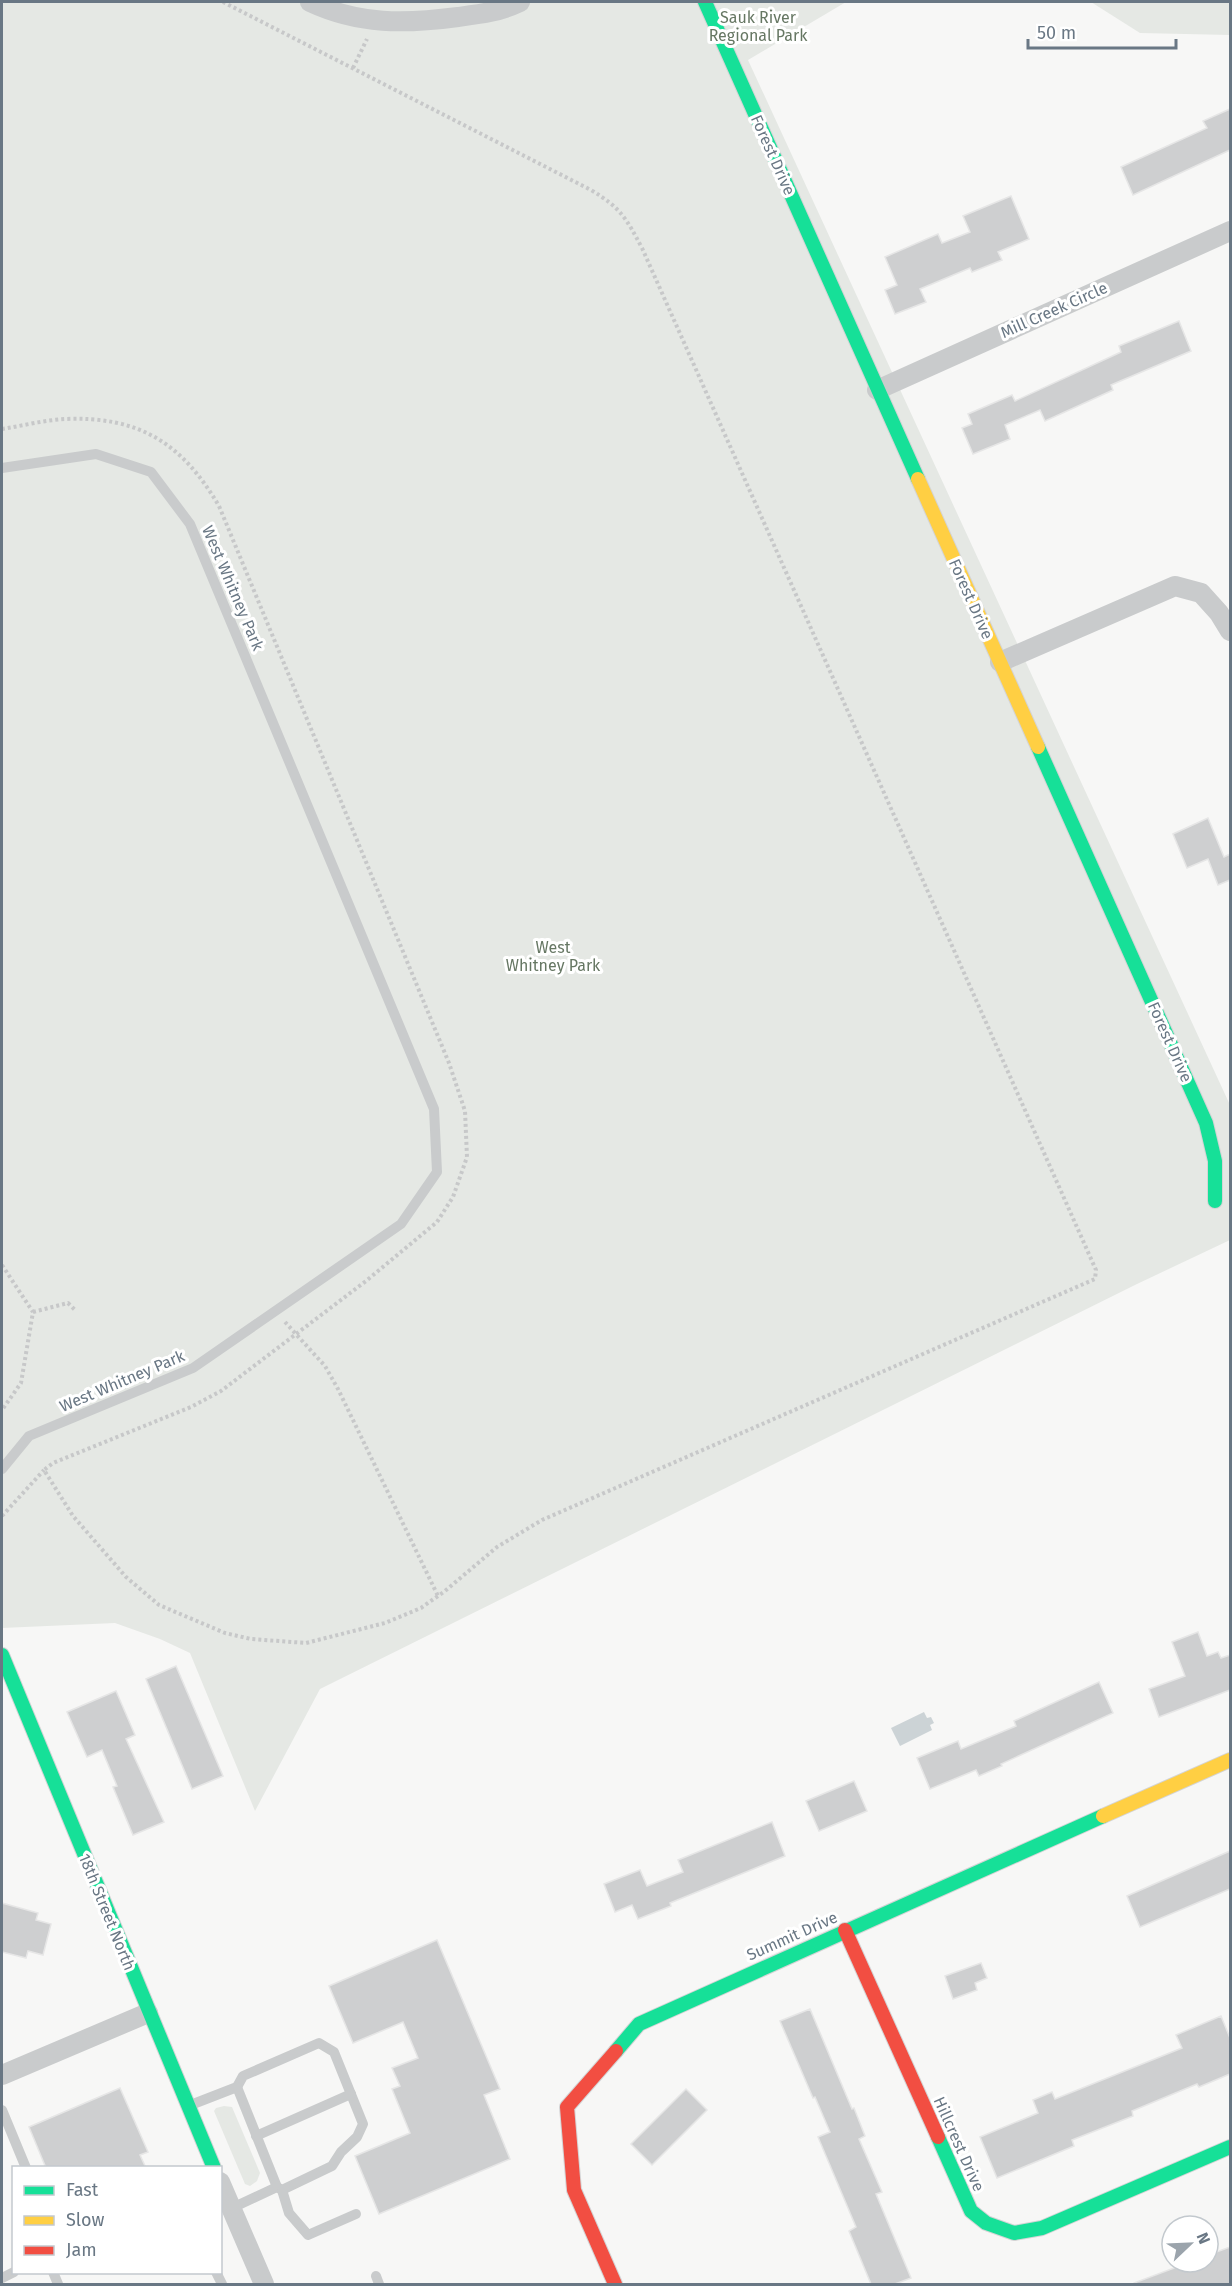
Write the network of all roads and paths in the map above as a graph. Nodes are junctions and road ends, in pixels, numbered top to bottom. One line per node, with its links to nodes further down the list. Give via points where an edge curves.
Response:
1 (223, 2): 21 (path, via 591,190 614,204 625,217 652,270 1096,1270 1095,1279 542,1520 497,1547)
2 (310, 2): 3 (street, via 328,11 376,21 418,22 501,11)
3 (520, 2)
4 (705, 2): 6 (street, Forest Drive)
5 (1230, 231): 6 (street, Mill Creek Circle)
6 (877, 390): 10 (street, Forest Drive)
7 (2, 429): 16 (path, via 63,419 123,423 147,432 177,451 204,480 219,506 381,897 465,1112 466,1157 453,1197 437,1222)
8 (2, 468): 18 (lane, West Whitney Park, via 96,454 150,472 190,524 434,1109 437,1172 401,1224 194,1368 29,1436)
9 (1230, 631): 10 (street, via 1202,593 1175,586)
10 (1000, 662): 11 (street, Forest Drive, via 1206,1123 1214,1150)
11 (1215, 1201)
12 (2, 1265): 14 (path)
13 (75, 1310): 14 (path, via 68,1303)
14 (33, 1312): 17 (path, via 21,1383)
15 (285, 1322): 16 (path)
16 (296, 1336): 19 (path, via 191,1407); 21 (path, via 325,1366 338,1389)
17 (2, 1410)
18 (2, 1469)
19 (44, 1470): 20 (path); 21 (path, via 73,1516 126,1577 159,1605 225,1633 306,1643 385,1623)
20 (2, 1516)
21 (438, 1596)
22 (2, 1655): 25 (street, 18th Street North)
23 (1230, 1760): 24 (street, Summit Drive)
24 (845, 1930): 32 (street, Hillcrest Drive, via 971,2211 986,2223 1014,2233 1042,2228); 40 (street, Summit Drive, via 639,2024 567,2107 574,2190)
25 (148, 2013): 26 (street); 29 (street, 18th Street North)
26 (2, 2075)
27 (237, 2086): 28 (lane, via 243,2076 319,2043 334,2052); 29 (lane); 31 (lane)
28 (351, 2094): 31 (lane); 36 (lane, via 363,2124 357,2137 340,2152 333,2166)
29 (188, 2106): 34 (street, 18th Street North)
30 (2, 2110): 33 (lane)
31 (256, 2136): 36 (lane)
32 (1230, 2147)
33 (25, 2166)
34 (213, 2166)
35 (222, 2186): 37 (street)
36 (280, 2188): 37 (lane); 38 (lane, via 289,2213 308,2235)
37 (232, 2208): 39 (street)
38 (356, 2214)
39 (264, 2284)
40 (615, 2284)

